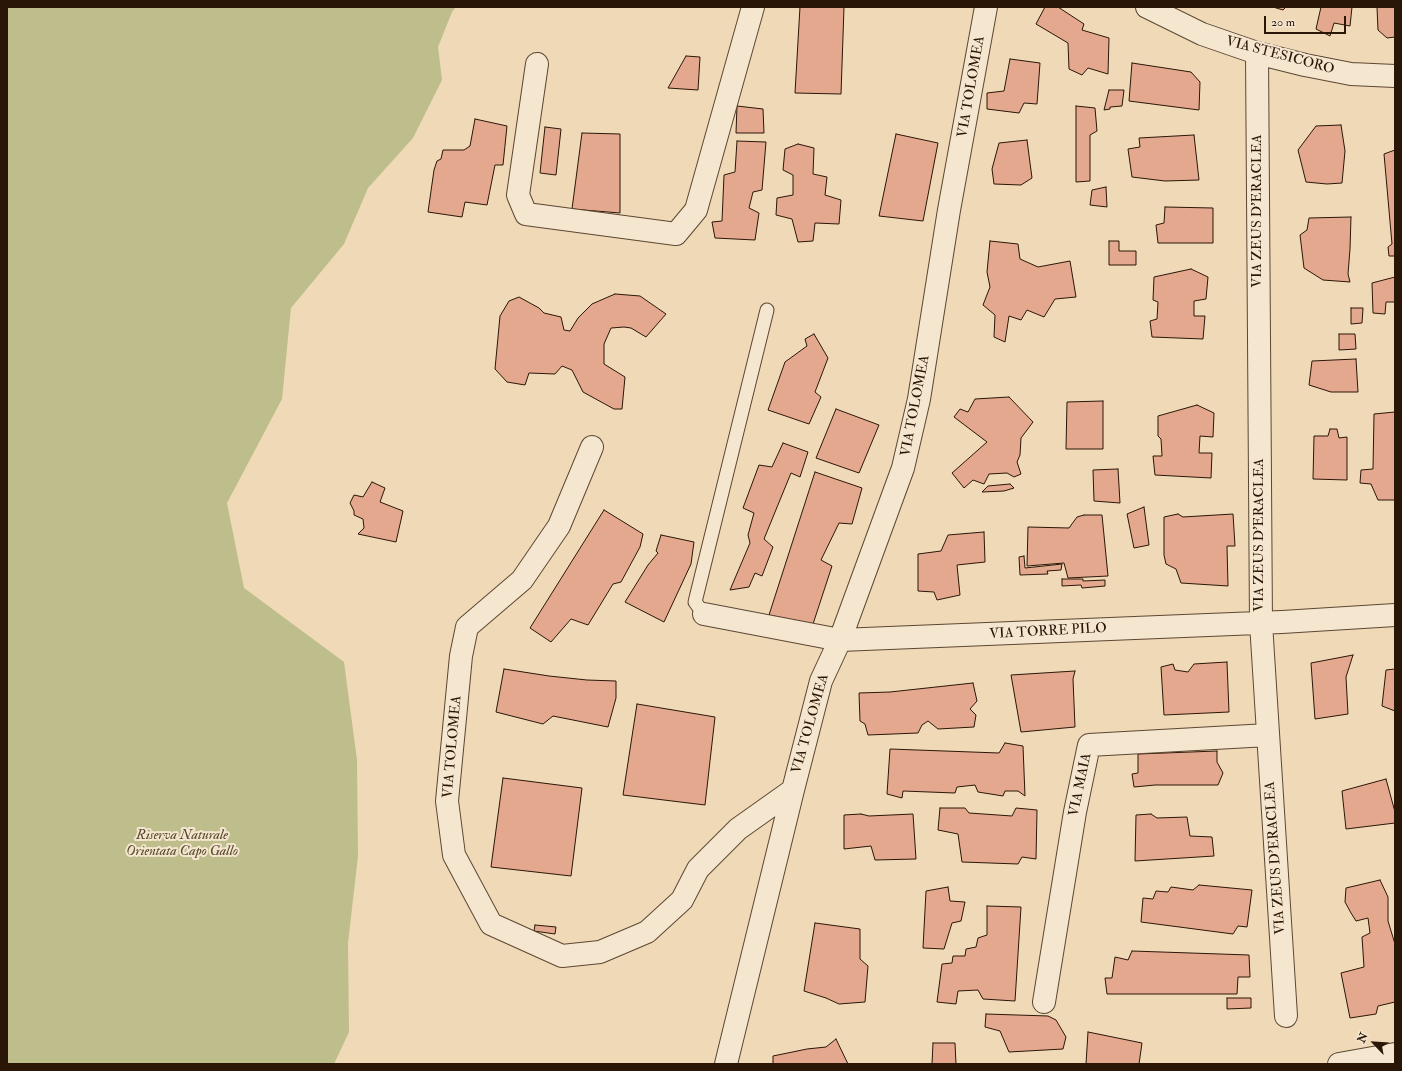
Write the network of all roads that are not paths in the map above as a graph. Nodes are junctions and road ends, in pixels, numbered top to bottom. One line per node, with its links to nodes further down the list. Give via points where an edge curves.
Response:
1 (753, 7): 5 (street, via 696,210 676,234 526,214 518,195)
2 (986, 7): 12 (street, VIA TOLOMEA, via 917,407 903,468)
3 (1147, 7): 4 (street, VIA STESICORO, via 1202,34)
4 (1256, 53): 6 (street, VIA STESICORO, via 1351,74); 11 (street, VIA ZEUS D'ERACLEA)
5 (537, 64)
6 (1395, 76)
7 (767, 310): 9 (lane, via 695,602)
8 (592, 447): 14 (street, VIA TOLOMEA, via 559,526 522,580 468,627 461,656 447,801 454,855 491,924 562,956 600,952 647,932 682,900 698,869 738,829)
9 (704, 614): 12 (street, VIA TORRE PILO)
10 (1395, 615): 11 (street, VIA TORRE PILO)
11 (1261, 623): 12 (street, VIA TORRE PILO); 13 (street, VIA ZEUS D'ERACLEA)
12 (840, 640): 14 (street, VIA TOLOMEA, via 821,681)
13 (1268, 735): 15 (street, VIA MAIA, via 1089,745 1074,812); 16 (street, VIA ZEUS D'ERACLEA)
14 (793, 790): 18 (street, VIA TOLOMEA)
15 (1044, 1002)
16 (1286, 1016)
17 (1395, 1054): 19 (street)
18 (726, 1064)
19 (1339, 1064)

